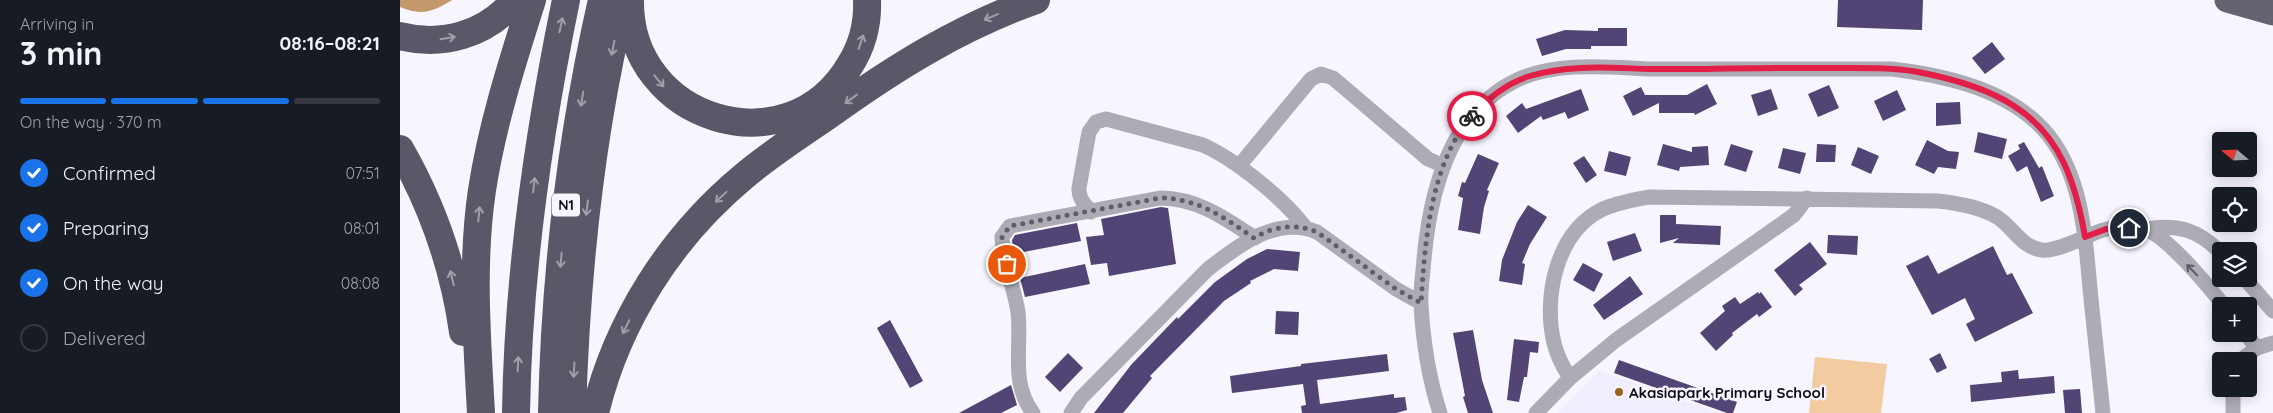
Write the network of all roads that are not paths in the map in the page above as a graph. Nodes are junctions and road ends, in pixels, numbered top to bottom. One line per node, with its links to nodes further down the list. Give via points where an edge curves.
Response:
1 (515, 0): 11 (highway, one-way to 1, via 432,40 468,34 494,21)
2 (532, 0): 35 (highway, one-way to 2, via 476,298 480,203 498,109)
3 (566, 0): 36 (highway, N1, one-way to 3, via 530,211 546,102)
4 (602, 0): 37 (highway, N1, one-way to 37, via 582,102 566,211 557,302)
5 (623, 0): 38 (highway, one-way to 38, via 603,100 588,201 578,297)
6 (630, 0): 7 (highway, one-way to 7, via 640,50 662,86 696,111 746,123 792,115 817,101 834,86 849,67 861,42)
7 (867, 0)
8 (1036, 0): 39 (highway, one-way to 39, via 978,23 912,58 765,160 722,196 680,242 644,294 610,363)
9 (2227, 0): 10 (highway)
10 (2273, 13)
11 (400, 36)
12 (400, 149): 34 (highway, one-way to 12, via 460,315 450,271 422,194)
13 (1239, 166): 14 (street, via 1312,79 1321,74 1333,78 1428,159); 15 (street, via 1203,145 1100,119 1089,132); 19 (street, via 1295,214)
14 (1444, 166): 21 (street, via 1461,130 1488,99 1515,81 1546,72 1610,67 1892,69 1919,73 1989,93 2036,122 2055,144 2070,174); 26 (street, via 1425,244)
15 (1078, 194): 17 (street); 18 (street)
16 (1807, 198): 21 (street, via 1959,204 1996,216 2027,244 2044,250); 32 (street, via 1794,215 1616,340); 32 (street, via 1649,197 1600,210 1581,225 1564,249 1554,274 1554,343)
17 (1091, 212): 18 (street); 22 (street, via 1160,198 1181,199 1209,209)
18 (1067, 216): 40 (street, via 1018,223 1010,226 1002,237 1018,312 1018,380)
19 (1305, 227): 22 (street, via 1271,230); 26 (street)
20 (2145, 229): 21 (street, via 2106,229); 23 (street, via 2166,226 2188,230); 25 (street, one-way to 20, via 2171,247)
21 (2085, 237): 44 (street)
22 (1254, 238): 41 (street, via 1208,269)
23 (2212, 245)
24 (2251, 287): 27 (street)
25 (2216, 297)
26 (1421, 303): 42 (street, via 1430,373)
27 (2273, 311)
28 (2252, 342): 30 (street)
29 (2273, 343): 30 (street)
30 (2257, 348): 31 (street)
31 (2251, 352)
32 (1570, 378): 43 (street)
33 (2233, 397): 45 (street)
34 (472, 413)
35 (481, 413)
36 (516, 413)
37 (552, 413)
38 (572, 413)
39 (595, 413)
40 (1033, 413)
41 (1071, 413)
42 (1440, 413)
43 (1536, 413)
44 (2103, 413)
45 (2233, 413)

